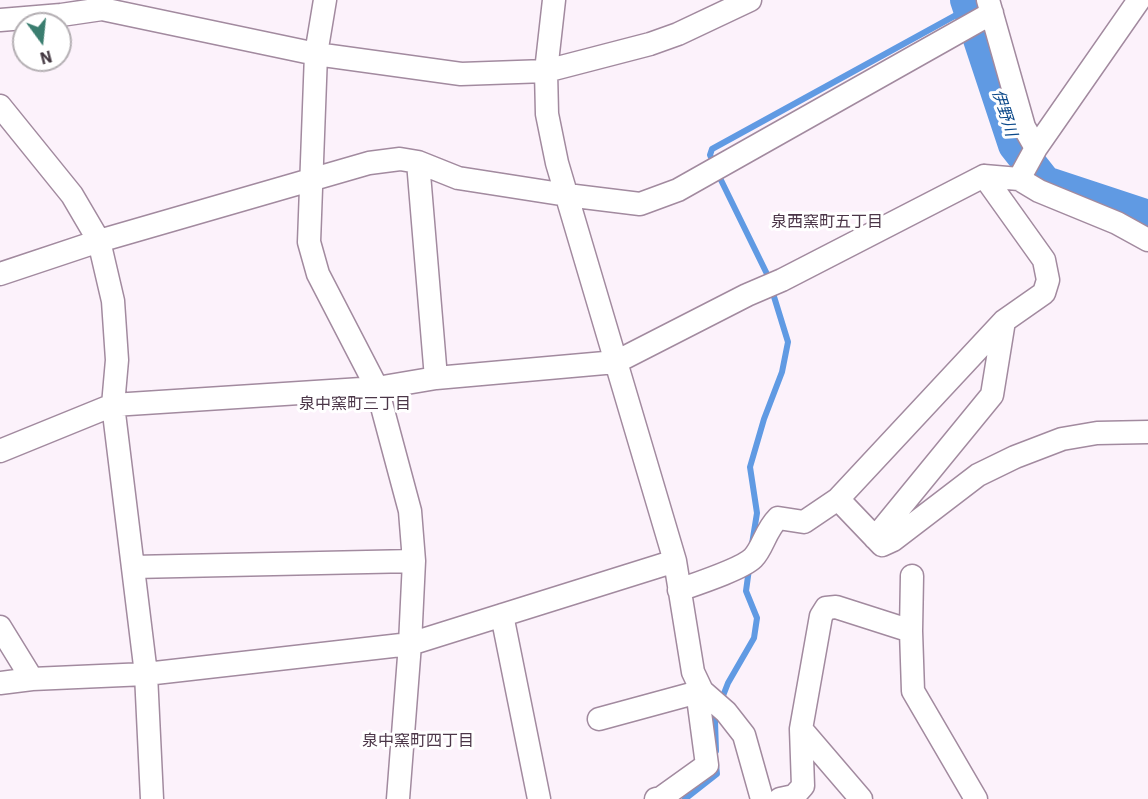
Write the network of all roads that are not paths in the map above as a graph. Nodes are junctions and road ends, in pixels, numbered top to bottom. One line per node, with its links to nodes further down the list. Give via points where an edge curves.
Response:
1 (325, 0): 8 (street)
2 (554, 0): 9 (street)
3 (750, 0): 9 (street, via 650,44)
4 (1139, 0): 11 (street)
5 (103, 5): 7 (street, via 61,15); 8 (street)
6 (990, 7): 11 (street, via 1024,126); 16 (street, via 959,30 678,190 640,204)
7 (0, 20)
8 (316, 54): 9 (street, via 461,74); 15 (street)
9 (546, 71): 16 (street, via 547,114)
10 (0, 106): 18 (street, via 72,195)
11 (1036, 148): 14 (street)
12 (418, 162): 15 (street, via 400,159 369,163); 16 (street, via 458,178); 22 (street)
13 (984, 176): 14 (street); 20 (street, via 1044,260 1048,280 1044,293); 21 (street)
14 (1019, 179): 17 (street)
15 (310, 181): 18 (street); 23 (street, via 309,242 318,274)
16 (567, 195): 21 (street)
17 (1148, 240)
18 (99, 241): 19 (street); 24 (street, via 113,301 117,360)
19 (0, 274)
20 (1004, 321): 27 (street); 28 (street, via 992,395)
21 (615, 362): 22 (street); 30 (street)
22 (436, 378): 23 (street)
23 (377, 388): 24 (street); 29 (street, via 410,511)
24 (113, 405): 26 (street); 31 (street)
25 (1148, 432): 28 (street, via 1096,433 1053,442 978,475 892,540 882,545)
26 (0, 451)
27 (838, 499): 28 (street); 33 (street, via 804,522 778,518 754,558)
28 (875, 538)
29 (414, 561): 31 (street); 37 (street)
30 (675, 561): 33 (street); 34 (street)
31 (133, 567): 38 (street)
32 (912, 576): 36 (street)
33 (679, 590): 41 (street, via 693,672)
34 (502, 615): 37 (street); 46 (street)
35 (0, 627): 39 (street)
36 (911, 631): 43 (street, via 836,607 826,608 821,615); 51 (street, via 913,691)
37 (410, 644): 38 (street); 45 (street)
38 (146, 674): 39 (street); 44 (street)
39 (32, 679): 40 (street)
40 (0, 683)
41 (713, 701): 42 (street); 47 (street, via 699,705 707,765); 48 (street, via 744,735)
42 (599, 719)
43 (801, 729): 49 (street, via 803,786 794,796); 50 (street)
44 (152, 799)
45 (398, 799)
46 (540, 799)
47 (656, 799)
48 (762, 799)
49 (780, 799)
50 (861, 799)
51 (976, 799)

